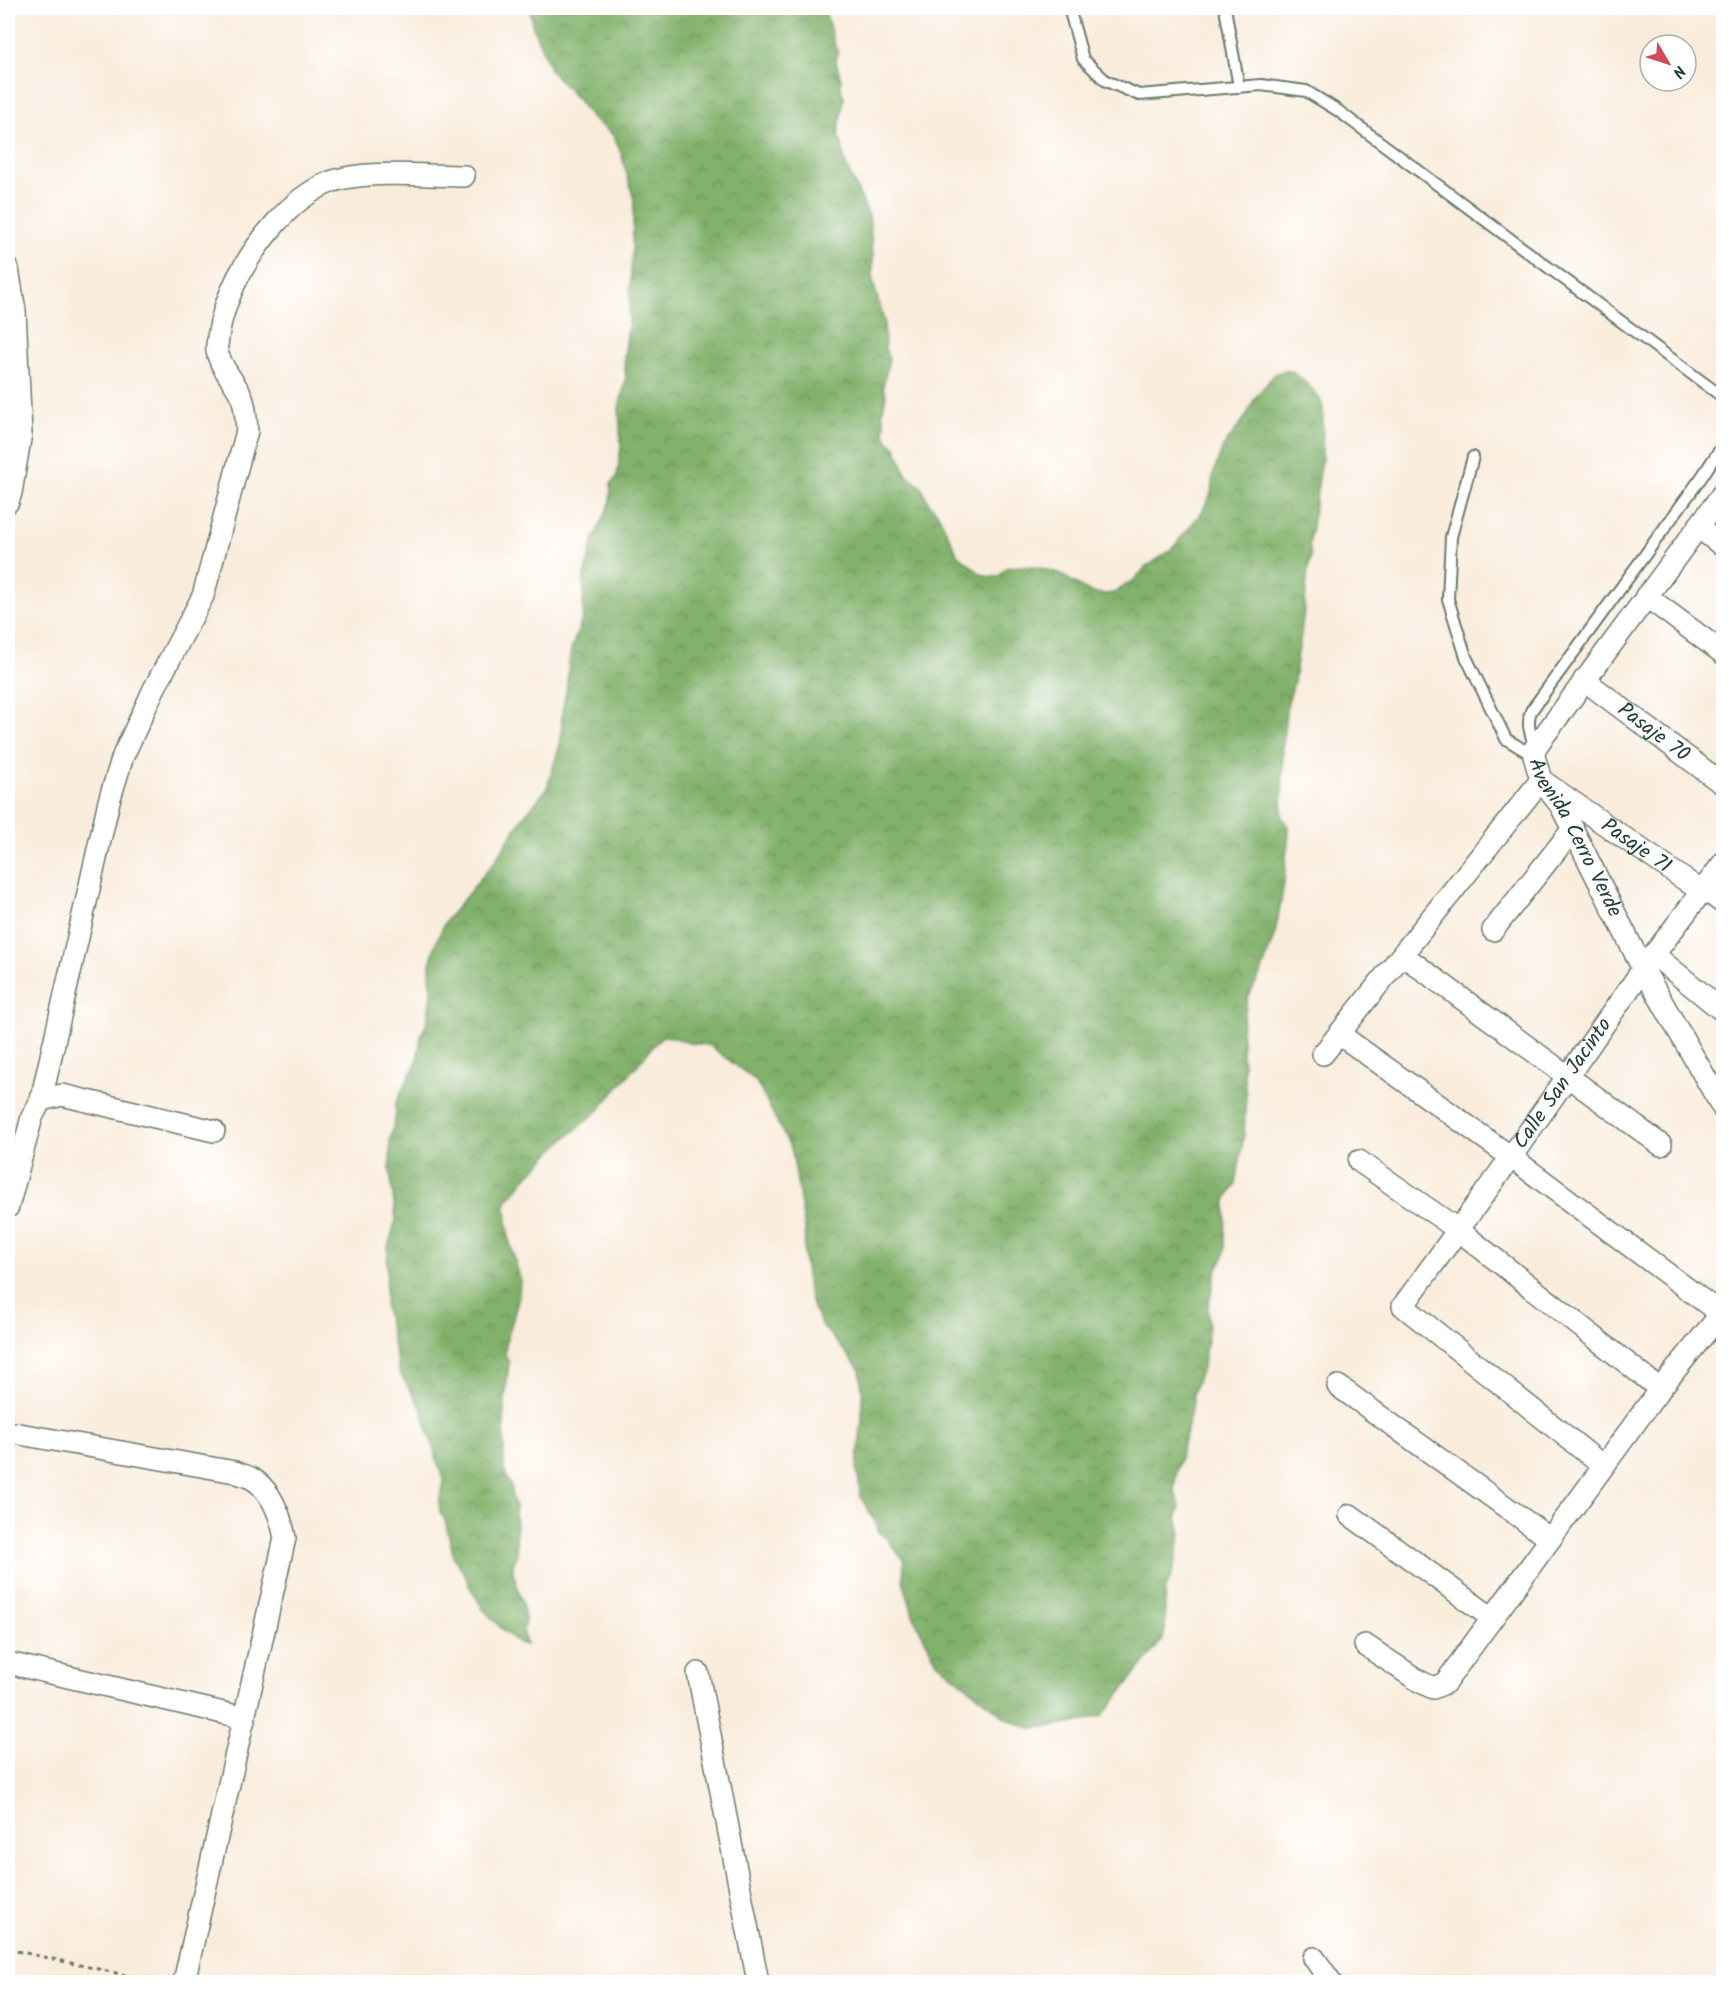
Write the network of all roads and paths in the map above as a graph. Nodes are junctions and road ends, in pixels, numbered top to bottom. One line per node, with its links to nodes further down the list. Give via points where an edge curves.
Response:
1 (1069, 8): 3 (lane, via 1083,59 1106,81 1139,94)
2 (1225, 8): 3 (lane)
3 (1239, 87): 6 (lane, via 1262,85 1306,91 1337,110)
4 (464, 176): 30 (street, via 369,175 329,183 301,199 265,235 228,297 216,351 241,396 247,431 203,596 123,756 109,801)
5 (8, 269): 10 (street, via 15,311 21,433)
6 (1724, 398)
7 (1724, 443): 16 (lane, via 1531,711 1528,726)
8 (1473, 457): 16 (lane, via 1451,537 1448,599 1466,657 1506,739)
9 (1724, 492): 11 (street, Avenida Cerro Verde)
10 (8, 502)
11 (1698, 527): 12 (street); 13 (street, Avenida Cerro Verde)
12 (1724, 547)
13 (1646, 596): 14 (street); 15 (street, Avenida Cerro Verde)
14 (1724, 654)
15 (1584, 680): 16 (street, Avenida Cerro Verde); 18 (street, Pasaje 70)
16 (1535, 752): 17 (street, Avenida Cerro Verde)
17 (1541, 780): 19 (street, Avenida Cerro Verde); 21 (street, Pasaje 71); 24 (street)
18 (1724, 785)
19 (1573, 829): 23 (street); 25 (street, Avenida Cerro Verde)
20 (1724, 862): 21 (street, Calle San Jacinto)
21 (1702, 890): 22 (street, Pasaje 71); 25 (street, Calle San Jacinto)
22 (1724, 904)
23 (1493, 930)
24 (1404, 956): 27 (street); 29 (street)
25 (1648, 961): 26 (street); 29 (street, Calle San Jacinto); 31 (street, Avenida Cerro Verde)
26 (1724, 1012)
27 (1339, 1034): 28 (street); 34 (street)
28 (1323, 1054)
29 (1568, 1076): 33 (street); 34 (street, Calle San Jacinto)
30 (41, 1100): 32 (street, via 62,1095); 36 (street, via 32,1117)
31 (1724, 1110)
32 (214, 1131)
33 (1660, 1145)
34 (1511, 1157): 37 (street, Calle San Jacinto); 38 (street)
35 (1359, 1161): 37 (street)
36 (8, 1207)
37 (1457, 1229): 40 (street); 42 (street, Calle San Jacinto, via 1403,1306)
38 (1722, 1312): 40 (street)
39 (1338, 1386): 44 (street)
40 (1660, 1389): 42 (street)
41 (8, 1432): 49 (street, via 235,1472 257,1482 272,1499 282,1518 285,1538)
42 (1603, 1466): 44 (street)
43 (1350, 1515): 45 (street)
44 (1550, 1538): 45 (street)
45 (1492, 1618): 46 (street, via 1445,1683 1433,1688)
46 (1365, 1645)
47 (8, 1663): 49 (street)
48 (698, 1673): 54 (street)
49 (245, 1718): 53 (street)
50 (8, 1949): 52 (path)
51 (1314, 1958): 55 (street)
52 (156, 1983)
53 (184, 1983)
54 (758, 1983)
55 (1331, 1983)

